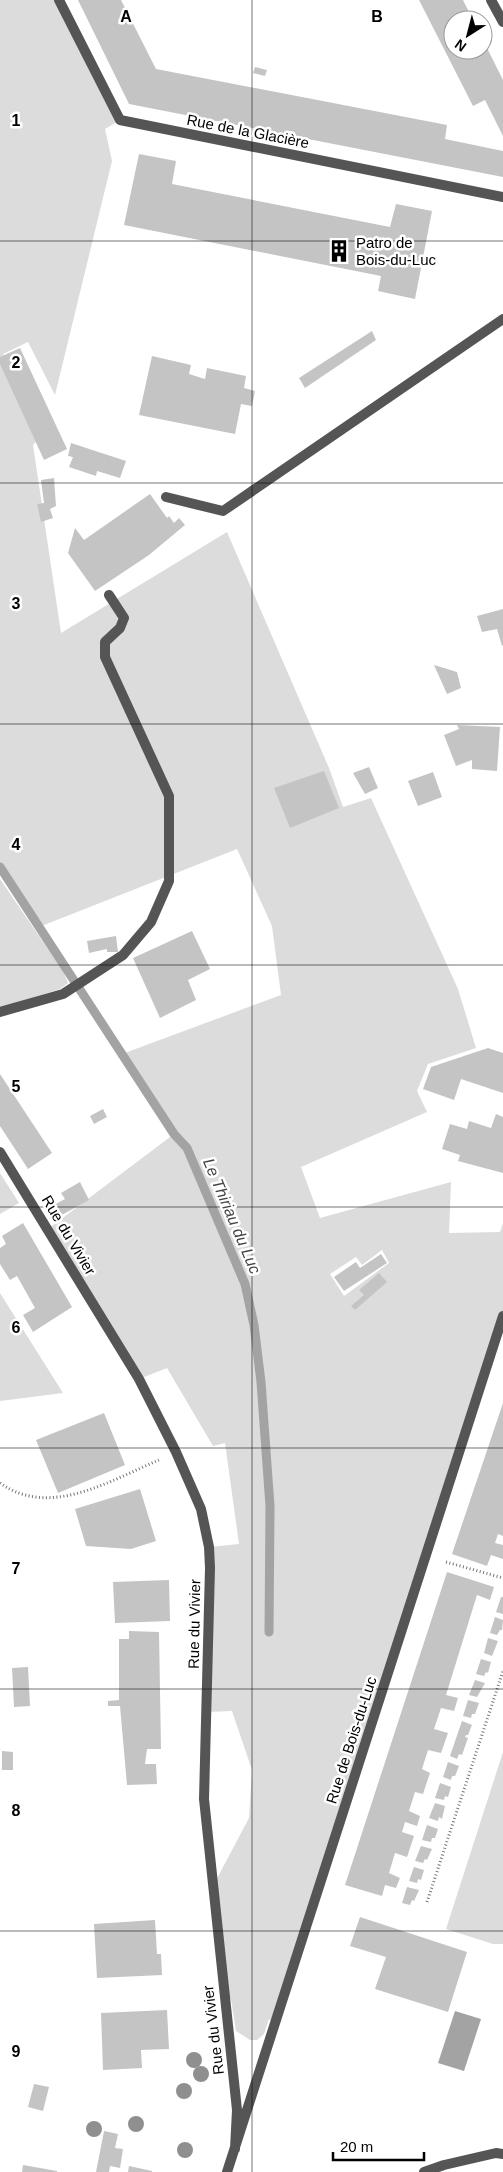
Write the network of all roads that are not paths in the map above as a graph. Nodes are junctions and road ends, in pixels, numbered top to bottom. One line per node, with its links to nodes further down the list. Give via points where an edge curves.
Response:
1 (59, 0): 4 (street, Rue de la Glacière, via 120,120)
2 (491, 0): 3 (street)
3 (503, 22)
4 (503, 197)
5 (503, 319): 6 (street, via 223,511)
6 (166, 497)
7 (108, 595): 8 (street, via 124,618 120,628 105,642 105,656 169,796 169,881 151,922 123,955 63,994)
8 (0, 1012)
9 (0, 1152): 11 (street, Rue du Vivier, via 139,1379 201,1508 209,1547 204,1799 238,2110)
10 (503, 1316): 11 (street, Rue de Bois-du-Luc)
11 (235, 2149): 13 (street, Rue de Bois-du-Luc)
12 (503, 2154): 14 (street, via 444,2164)
13 (227, 2172)
14 (424, 2172)

